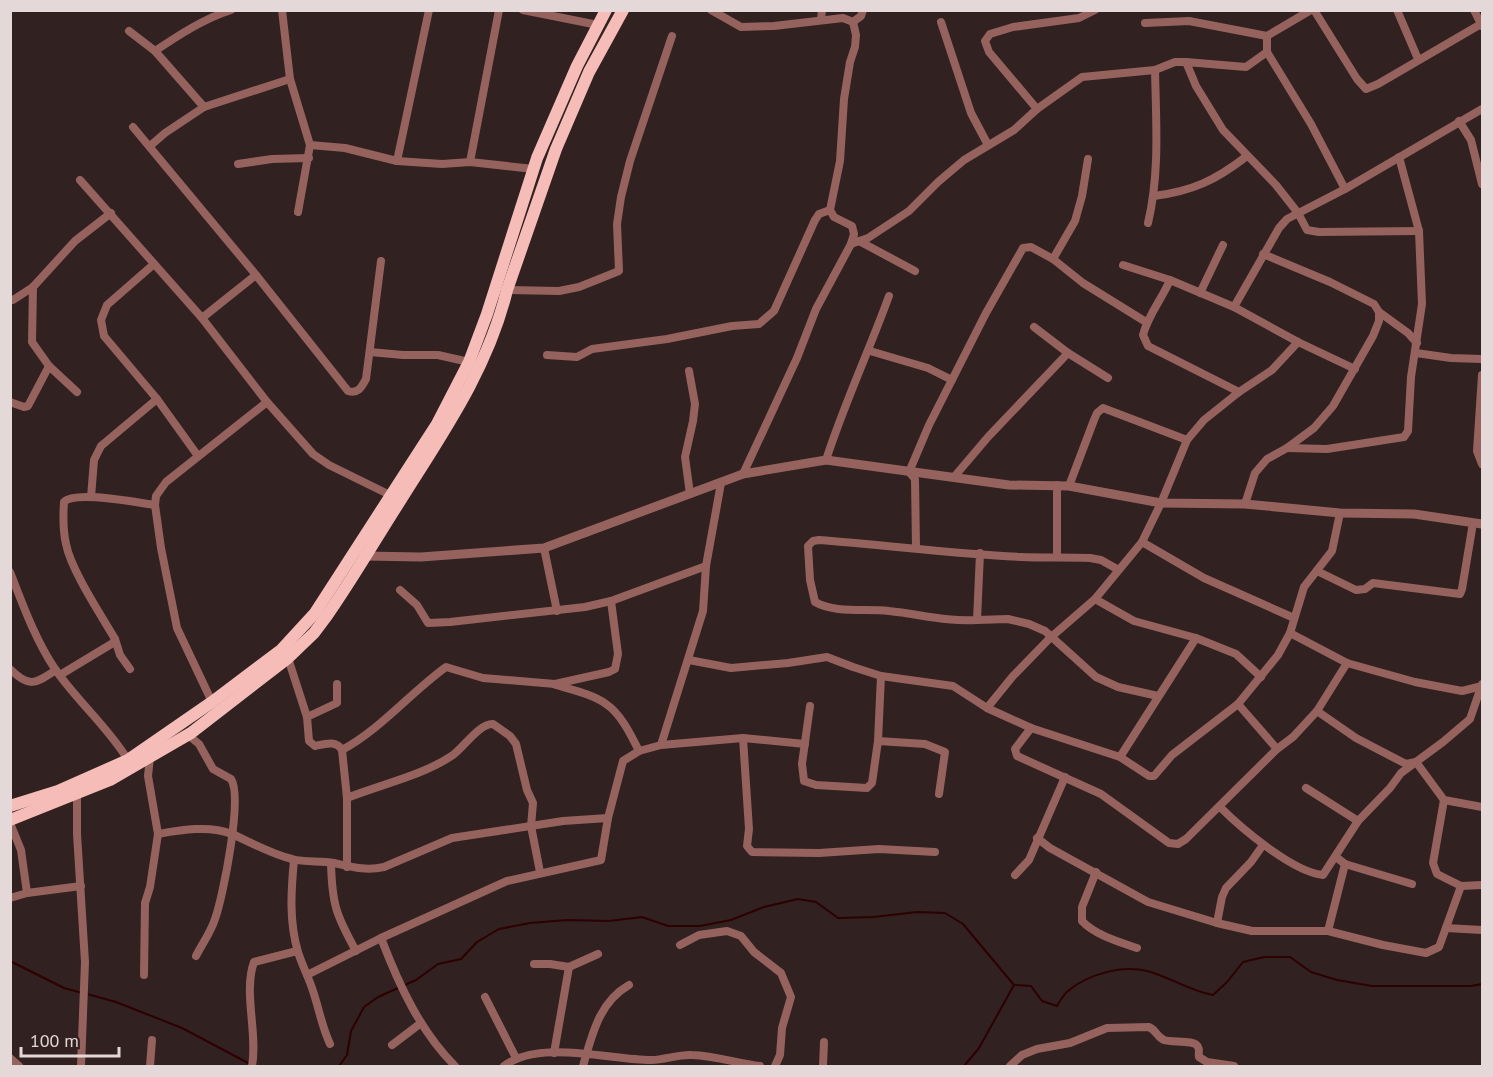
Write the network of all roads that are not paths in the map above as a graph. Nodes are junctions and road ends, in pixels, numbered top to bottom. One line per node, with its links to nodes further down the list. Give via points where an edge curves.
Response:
1 (231, 10): 24 (street, via 180,34)
2 (282, 10): 29 (street)
3 (429, 10): 42 (street)
4 (499, 10): 43 (street)
5 (523, 10): 19 (street)
6 (606, 10): 19 (highway)
7 (623, 10): 68 (highway, via 589,72 556,149)
8 (711, 10): 15 (street, via 741,27)
9 (822, 10): 15 (street)
10 (862, 10): 16 (street)
11 (1095, 10): 31 (street, via 1079,18 1013,27 990,34 985,41 989,52)
12 (1313, 10): 23 (street); 26 (street, via 1366,88)
13 (1397, 10): 26 (street)
14 (1474, 10): 20 (street)
15 (821, 20): 16 (street, via 843,18)
16 (853, 22): 51 (street, via 855,47)
17 (941, 22): 36 (street, via 971,113)
18 (1145, 23): 23 (street, via 1189,21)
19 (598, 25): 45 (highway, via 576,66)
20 (1481, 25): 26 (street)
21 (129, 31): 24 (street)
22 (672, 36): 68 (street, via 621,196 617,224 619,271 559,291)
23 (1267, 36): 25 (street)
24 (155, 51): 30 (street)
25 (1267, 52): 27 (street, via 1246,67); 49 (street)
26 (1418, 59)
27 (1186, 62): 28 (street); 38 (street, via 1208,107)
28 (1155, 70): 31 (street, via 1082,77); 50 (street)
29 (290, 79): 30 (street); 35 (street)
30 (204, 107): 37 (street)
31 (1036, 109): 36 (street, via 1014,130)
32 (1482, 109): 33 (street)
33 (1459, 121): 39 (street); 46 (street, via 1471,140)
34 (133, 127): 37 (street)
35 (310, 145): 40 (street); 42 (street, via 345,148)
36 (988, 145): 57 (street, via 964,160 909,211 868,238)
37 (150, 146): 65 (street)
38 (1247, 156): 50 (street, via 1222,175 1181,193); 54 (street)
39 (1399, 157): 49 (street); 56 (street)
40 (309, 158): 44 (street); 52 (street)
41 (1088, 159): 60 (street, via 1075,221)
42 (397, 161): 43 (street)
43 (470, 162): 45 (street)
44 (238, 164)
45 (534, 169): 85 (highway)
46 (1482, 178): 48 (street)
47 (80, 180): 53 (street)
48 (1482, 184)
49 (1345, 189): 54 (street)
50 (1154, 196): 55 (street)
51 (830, 210): 57 (street, via 834,218 852,226); 83 (street, via 815,220 774,311 759,324 592,349 577,357)
52 (298, 212)
53 (111, 213): 62 (street); 67 (street, via 75,241)
54 (1298, 213): 56 (street, via 1307,230 1319,232); 59 (street, via 1279,228)
55 (1148, 223)
56 (1419, 231): 78 (street, via 1422,304)
57 (855, 242): 64 (street); 103 (street, via 816,309)
58 (1222, 245): 69 (street)
59 (1263, 255): 72 (street); 73 (street, via 1356,295 1374,304)
60 (1053, 259): 75 (street, via 1083,283); 91 (street, via 1031,247 1023,248)
61 (381, 261): 80 (street)
62 (154, 264): 74 (street); 94 (street, via 107,305 101,320 104,336)
63 (1123, 265): 66 (street)
64 (915, 271)
65 (256, 275): 74 (street); 80 (street, via 348,391 360,390 366,380)
66 (1170, 279): 69 (street); 75 (street)
67 (33, 288): 71 (street); 86 (street, via 32,342)
68 (507, 290): 120 (highway, via 467,393)
69 (1200, 293): 72 (street)
70 (889, 296): 79 (street)
71 (10, 299)
72 (1234, 307): 77 (street)
73 (1379, 312): 78 (street); 87 (street, via 1373,336)
74 (202, 318): 96 (street)
75 (1146, 322): 93 (street, via 1143,335 1148,346)
76 (1034, 327): 81 (street)
77 (1298, 342): 87 (street); 93 (street, via 1272,370)
78 (1417, 343): 82 (street)
79 (870, 351): 91 (street, via 928,368); 100 (street)
80 (370, 352): 85 (street, via 438,355)
81 (1068, 353): 90 (street); 104 (street)
82 (1416, 353): 84 (street); 98 (street, via 1409,424 1404,437 1327,449)
83 (547, 355)
84 (1482, 359)
85 (469, 362): 109 (highway, via 437,424)
86 (50, 366): 92 (street); 95 (street, via 28,406)
87 (1355, 369): 98 (street, via 1333,406 1314,428)
88 (689, 371): 108 (street, via 695,404 685,457)
89 (1482, 375): 101 (street, via 1477,451)
90 (1108, 378)
91 (952, 380): 102 (street)
92 (76, 392)
93 (1239, 392): 97 (street, via 1204,420)
94 (157, 399): 99 (street); 110 (street, via 101,446 94,460)
95 (10, 402)
96 (267, 402): 99 (street); 109 (street, via 313,454)
97 (1187, 440): 107 (street, via 1103,408 1097,413); 111 (street)
98 (1287, 448): 112 (street, via 1267,459 1255,473)
99 (198, 456): 113 (street, via 166,482)
100 (826, 460): 102 (street); 103 (street)
101 (1482, 464)
102 (909, 472): 104 (street); 118 (street, via 915,479)
103 (743, 474): 105 (street)
104 (954, 477): 106 (street, via 1010,485)
105 (721, 483): 108 (street); 122 (street)
106 (1058, 485): 107 (street); 121 (street)
107 (1069, 486): 111 (street)
108 (690, 494): 117 (street)
109 (390, 495): 150 (highway, via 331,590 300,631)
110 (91, 497): 113 (street); 135 (street, via 69,498 64,502 66,546)
111 (1161, 503): 112 (street); 116 (street)
112 (1245, 504): 114 (street)
113 (155, 505): 150 (street, via 177,628)
114 (1340, 513): 115 (street, via 1414,514); 124 (street, via 1332,551)
115 (1478, 523): 124 (street, via 1460,594 1373,583 1356,590)
116 (1142, 542): 123 (street); 130 (street, via 1204,578)
117 (544, 548): 120 (street, via 421,557); 129 (street)
118 (916, 548): 119 (street); 131 (street, via 813,541 808,546 815,602 839,609)
119 (980, 553): 121 (street); 131 (street)
120 (365, 556): 136 (highway, via 320,625)
121 (1057, 556): 123 (street, via 1101,560)
122 (706, 566): 128 (street); 137 (street, via 703,611)
123 (1117, 569): 127 (street)
124 (1317, 571): 130 (street, via 1304,587)
125 (10, 572): 141 (street, via 29,622)
126 (400, 590): 129 (street, via 417,605 425,620 433,623)
127 (1095, 598): 133 (street); 134 (street, via 1134,621)
128 (611, 601): 129 (street); 145 (street, via 618,654 615,669)
129 (557, 611)
130 (1294, 618): 132 (street)
131 (977, 620): 133 (street, via 1008,619 1029,624 1045,631)
132 (1290, 633): 138 (street); 143 (street)
133 (1050, 638): 147 (street, via 1096,677 1118,687); 151 (street)
134 (1196, 638): 143 (street, via 1236,654); 147 (street)
135 (115, 639): 140 (street); 141 (street, via 88,659)
136 (288, 658): 150 (highway); 153 (street)
137 (688, 660): 142 (street, via 731,668 827,657); 159 (street)
138 (1347, 663): 146 (street, via 1462,691); 152 (street)
139 (10, 669): 141 (street, via 28,682)
140 (130, 669)
141 (58, 673): 165 (street)
142 (881, 676): 151 (street, via 953,686); 157 (street)
143 (1261, 676): 149 (street)
144 (337, 684): 153 (street, via 337,703)
145 (555, 684): 161 (street, via 483,678 446,667 388,718); 162 (street, via 606,704 625,724)
146 (1482, 685): 166 (street, via 1470,719)
147 (1158, 696): 164 (street)
148 (810, 705): 158 (street)
149 (1238, 705): 160 (street); 164 (street, via 1172,755 1154,776)
150 (214, 707): 155 (highway); 165 (highway)
151 (987, 708): 154 (street)
152 (1317, 711): 160 (street); 166 (street, via 1356,738 1406,764)
153 (307, 717): 161 (street, via 312,745 332,743)
154 (1031, 728): 164 (street); 167 (street, via 1015,749 1017,756)
155 (191, 733): 163 (highway); 181 (street, via 188,735 199,744 213,769 233,783)
156 (743, 738): 158 (street); 159 (street); 184 (street, via 747,846 752,852)
157 (878, 741): 158 (street, via 872,783 867,788 804,781); 169 (street, via 925,744 945,752)
158 (805, 744)
159 (661, 746): 162 (street)
160 (1277, 749): 174 (street)
161 (342, 750): 171 (street)
162 (639, 751): 176 (street, via 623,761)
163 (150, 756): 170 (highway); 180 (street, via 148,776)
164 (1120, 757)
165 (128, 760): 173 (highway, via 58,791)
166 (1416, 762): 172 (street); 178 (street)
167 (1065, 777): 174 (street, via 1101,794 1169,843 1178,844 1186,839); 182 (street)
168 (1306, 788): 178 (street)
169 (939, 794)
170 (77, 795): 177 (highway); 195 (street)
171 (347, 798): 179 (street, via 444,761 491,723 516,744 534,803); 189 (street)
172 (1444, 800): 175 (street); 196 (street, via 1432,863 1440,877)
173 (10, 806)
174 (1220, 807): 183 (street)
175 (1482, 807)
176 (608, 818): 179 (street); 190 (street, via 601,860)
177 (10, 821): 197 (street, via 21,850)
178 (1358, 821): 185 (street)
179 (531, 826): 189 (street, via 452,838 384,867); 190 (street)
180 (158, 834): 181 (street, via 195,829); 212 (street, via 145,903)
181 (232, 834): 186 (street); 209 (street, via 219,907)
182 (1037, 838): 191 (street); 192 (street, via 1029,860)
183 (1263, 845): 185 (street, via 1311,874 1323,874); 199 (street, via 1226,888)
184 (935, 852)
185 (1335, 857): 188 (street)
186 (294, 860): 187 (street); 206 (street, via 291,916)
187 (331, 863): 189 (street); 207 (street, via 334,908)
188 (1345, 864): 193 (street); 202 (street)
189 (347, 867)
190 (540, 872): 203 (street, via 507,881)
191 (1096, 872): 199 (street, via 1148,902); 205 (street, via 1082,907 1082,921)
192 (1015, 875)
193 (1412, 884)
194 (1482, 885): 196 (street)
195 (81, 886): 197 (street); 228 (street, via 85,962)
196 (1461, 886): 200 (street)
197 (27, 893): 198 (street)
198 (10, 898)
199 (1217, 923): 202 (street, via 1252,931)
200 (1446, 928): 201 (street); 202 (street, via 1439,947 1426,953)
201 (1482, 930)
202 (1328, 931)
203 (381, 938): 207 (street); 216 (street, via 397,980)
204 (680, 945): 236 (street, via 699,935 727,931 741,936 781,973 791,997)
205 (1137, 948)
206 (297, 951): 213 (street); 230 (street, via 254,962 250,976)
207 (356, 951): 213 (street)
208 (598, 954): 211 (street)
209 (196, 956)
210 (534, 964): 211 (street)
211 (569, 967): 221 (street)
212 (144, 975)
213 (307, 975): 219 (street)
214 (629, 985): 222 (street, via 604,1006)
215 (485, 998): 225 (street)
216 (421, 1023): 220 (street); 231 (street)
217 (152, 1040): 229 (street)
218 (824, 1042): 237 (street)
219 (330, 1044)
220 (393, 1045)
221 (554, 1053): 222 (street); 225 (street)
222 (587, 1053): 226 (street); 233 (street)
223 (706, 1056): 226 (street, via 689,1055); 234 (street); 235 (street)
224 (10, 1058): 227 (street)
225 (516, 1058): 232 (street)
226 (652, 1063)
227 (19, 1066)
228 (81, 1066)
229 (150, 1066)
230 (252, 1066)
231 (455, 1066)
232 (504, 1066)
233 (583, 1066)
234 (708, 1066)
235 (760, 1066)
236 (775, 1066)
237 (823, 1066)
238 (1010, 1066): 239 (street, via 1037,1049 1070,1043 1107,1028 1149,1027 1167,1041 1196,1044 1203,1061)
239 (1234, 1066)

